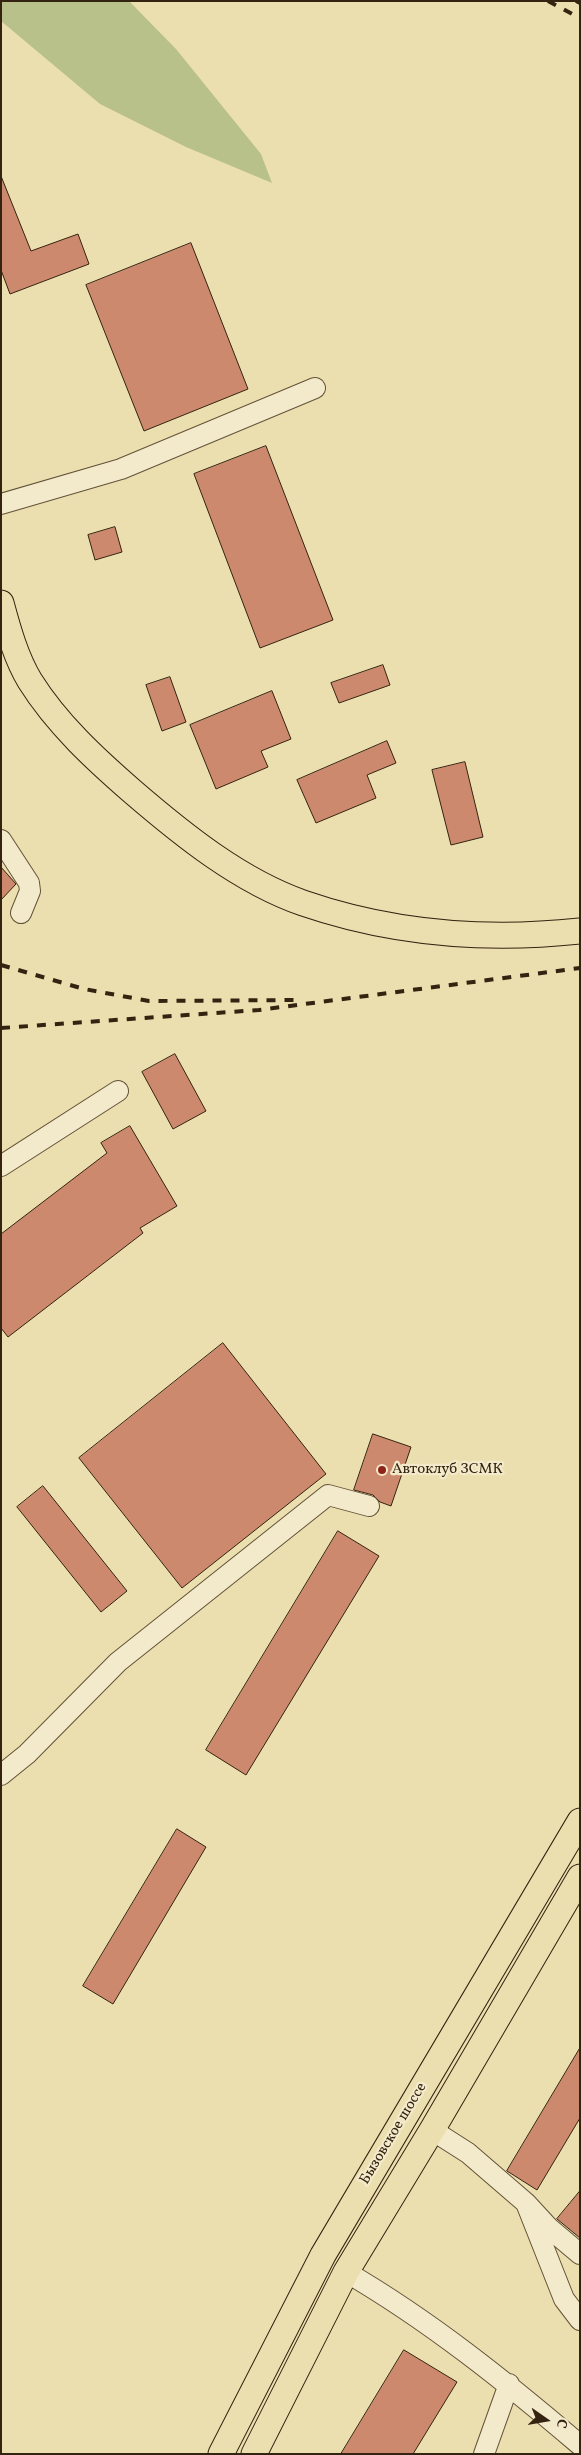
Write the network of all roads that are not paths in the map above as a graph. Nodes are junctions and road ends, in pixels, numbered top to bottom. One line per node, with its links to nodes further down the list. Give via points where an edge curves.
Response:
1 (315, 388): 2 (lane, via 120,469)
2 (1, 504)
3 (1, 603): 6 (main road, via 29,680 53,712 111,773 225,863 302,902 397,928 492,936)
4 (1, 840): 5 (lane, via 29,883 30,891)
5 (21, 913)
6 (580, 931)
7 (118, 1091): 8 (lane)
8 (1, 1166)
9 (369, 1506): 10 (lane, via 328,1495 118,1662 27,1754)
10 (1, 1775)
11 (580, 1821): 20 (main road, Бызовское шоссе, via 323,2255)
12 (580, 1876): 13 (main road, Бызовское шоссе)
13 (432, 2130): 14 (lane, via 468,2153); 16 (main road, Бызовское шоссе)
14 (526, 2203): 15 (lane); 17 (lane, via 564,2299)
15 (580, 2254)
16 (346, 2272): 18 (lane, via 385,2295); 21 (main road, Бызовское шоссе)
17 (580, 2320)
18 (509, 2384): 19 (lane); 22 (lane)
19 (580, 2445)
20 (221, 2454)
21 (254, 2454)
22 (484, 2454)

